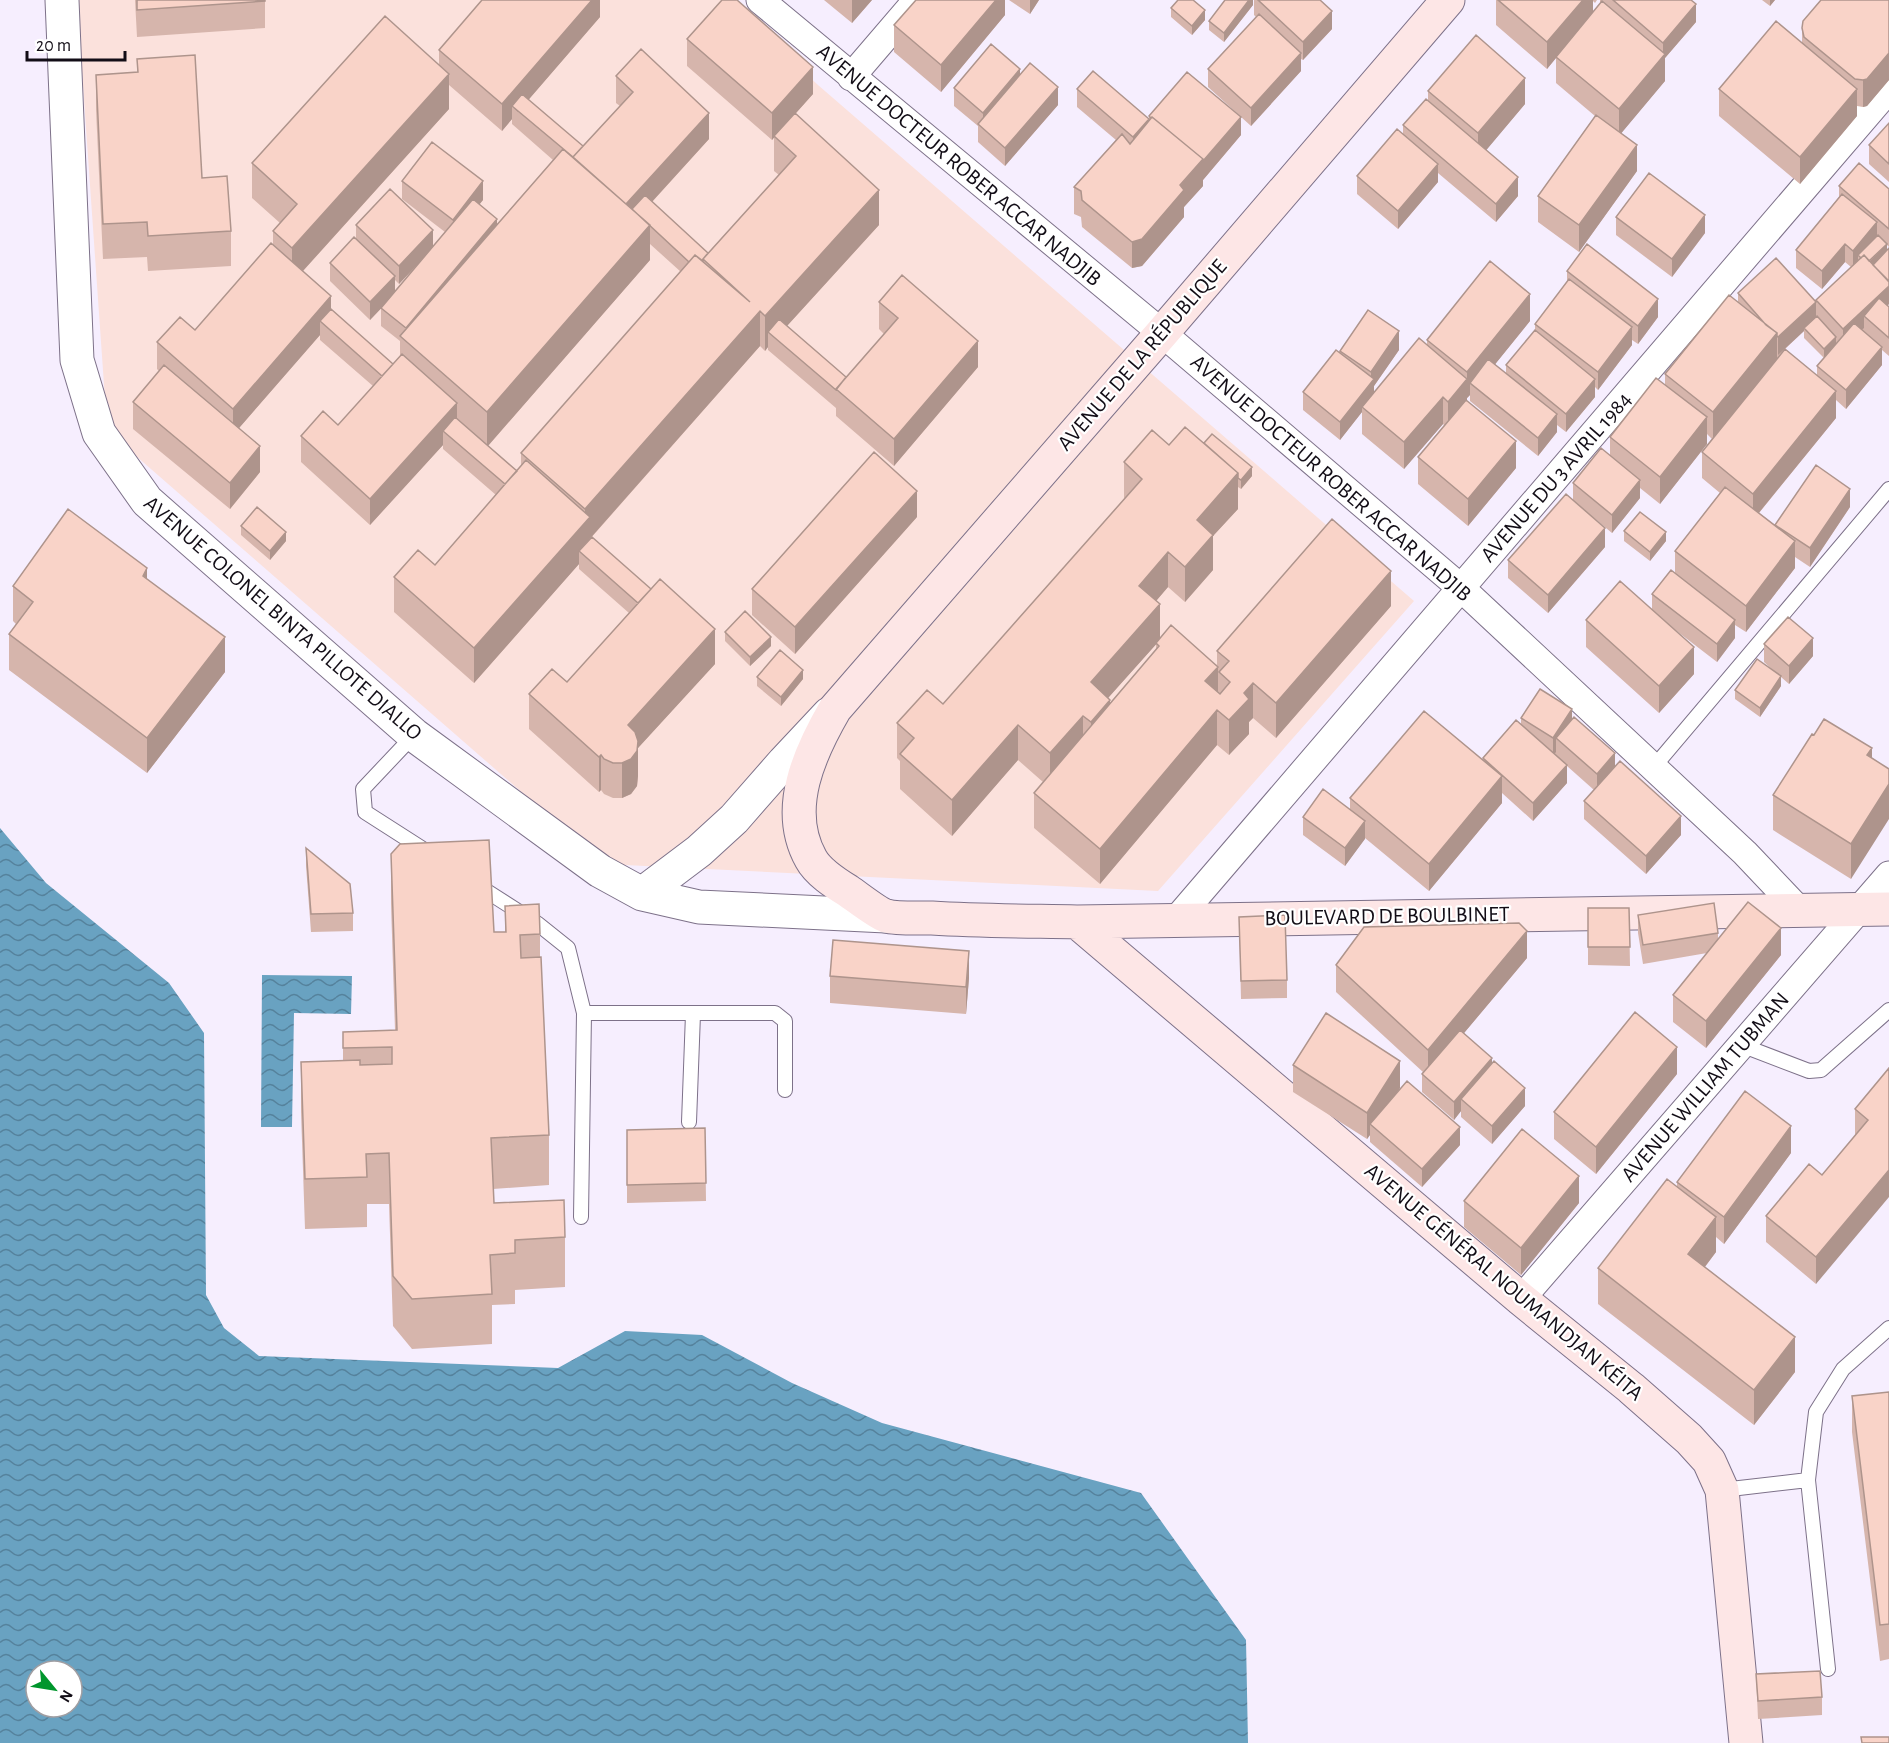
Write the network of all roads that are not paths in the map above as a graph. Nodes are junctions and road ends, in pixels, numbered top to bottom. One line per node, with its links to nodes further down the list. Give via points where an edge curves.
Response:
1 (63, 0): 11 (street, AVENUE COLONEL BINTA PILLOTE DIALLO, via 77,360 99,433 147,501)
2 (760, 0): 5 (street, AVENUE DOCTEUR ROBER ACCAR NADJIB)
3 (917, 0): 5 (street)
4 (1448, 0): 7 (main road, AVENUE DE LA RÉPUBLIQUE)
5 (851, 77): 7 (street, AVENUE DOCTEUR ROBER ACCAR NADJIB)
6 (1889, 89): 9 (street, AVENUE DU 3 AVRIL 1984)
7 (1162, 333): 9 (street, AVENUE DOCTEUR ROBER ACCAR NADJIB); 10 (main road, AVENUE DE LA RÉPUBLIQUE)
8 (1889, 489): 12 (lane)
9 (1461, 588): 12 (street, AVENUE DOCTEUR ROBER ACCAR NADJIB); 20 (street, AVENUE DU 3 AVRIL 1984)
10 (835, 709): 16 (street, AVENUE DE LA RÉPUBLIQUE, via 734,819); 19 (main road, AVENUE DE LA RÉPUBLIQUE, via 819,736 801,788 802,836 811,860 831,880)
11 (414, 735): 13 (lane, via 363,789 365,812); 16 (street, AVENUE COLONEL BINTA PILLOTE DIALLO, via 600,871)
12 (1653, 768): 18 (street, AVENUE DOCTEUR ROBER ACCAR NADJIB, via 1745,853)
13 (441, 861)
14 (1889, 875): 17 (street, AVENUE WILLIAM TUBMAN)
15 (470, 880): 23 (lane, via 568,948)
16 (642, 894): 19 (street, AVENUE COLONEL BINTA PILLOTE DIALLO, via 699,907)
17 (1874, 909): 18 (main road, BOULEVARD DE BOULBINET); 25 (street, AVENUE WILLIAM TUBMAN)
18 (1799, 910): 20 (main road, BOULEVARD DE BOULBINET)
19 (886, 916): 21 (main road, BOULEVARD DE BOULBINET)
20 (1176, 920): 21 (main road, BOULEVARD DE BOULBINET)
21 (1077, 922): 29 (main road, AVENUE GÉNÉRAL NOUMANDJAN KÉITA)
22 (1889, 1010): 25 (lane, via 1821,1070 1809,1071)
23 (584, 1013): 24 (lane); 28 (lane)
24 (693, 1014): 26 (lane, via 775,1013 785,1021); 27 (lane)
25 (1741, 1045): 29 (street, AVENUE WILLIAM TUBMAN)
26 (785, 1090)
27 (689, 1122)
28 (580, 1218)
29 (1521, 1299): 32 (main road, AVENUE GÉNÉRAL NOUMANDJAN KÉITA, via 1689,1439 1709,1461)
30 (1889, 1328): 31 (lane, via 1843,1370 1816,1412)
31 (1808, 1480): 32 (lane); 33 (lane)
32 (1722, 1490): 34 (main road, AVENUE GÉNÉRAL NOUMANDJAN KÉITA)
33 (1828, 1668)
34 (1746, 1743)

